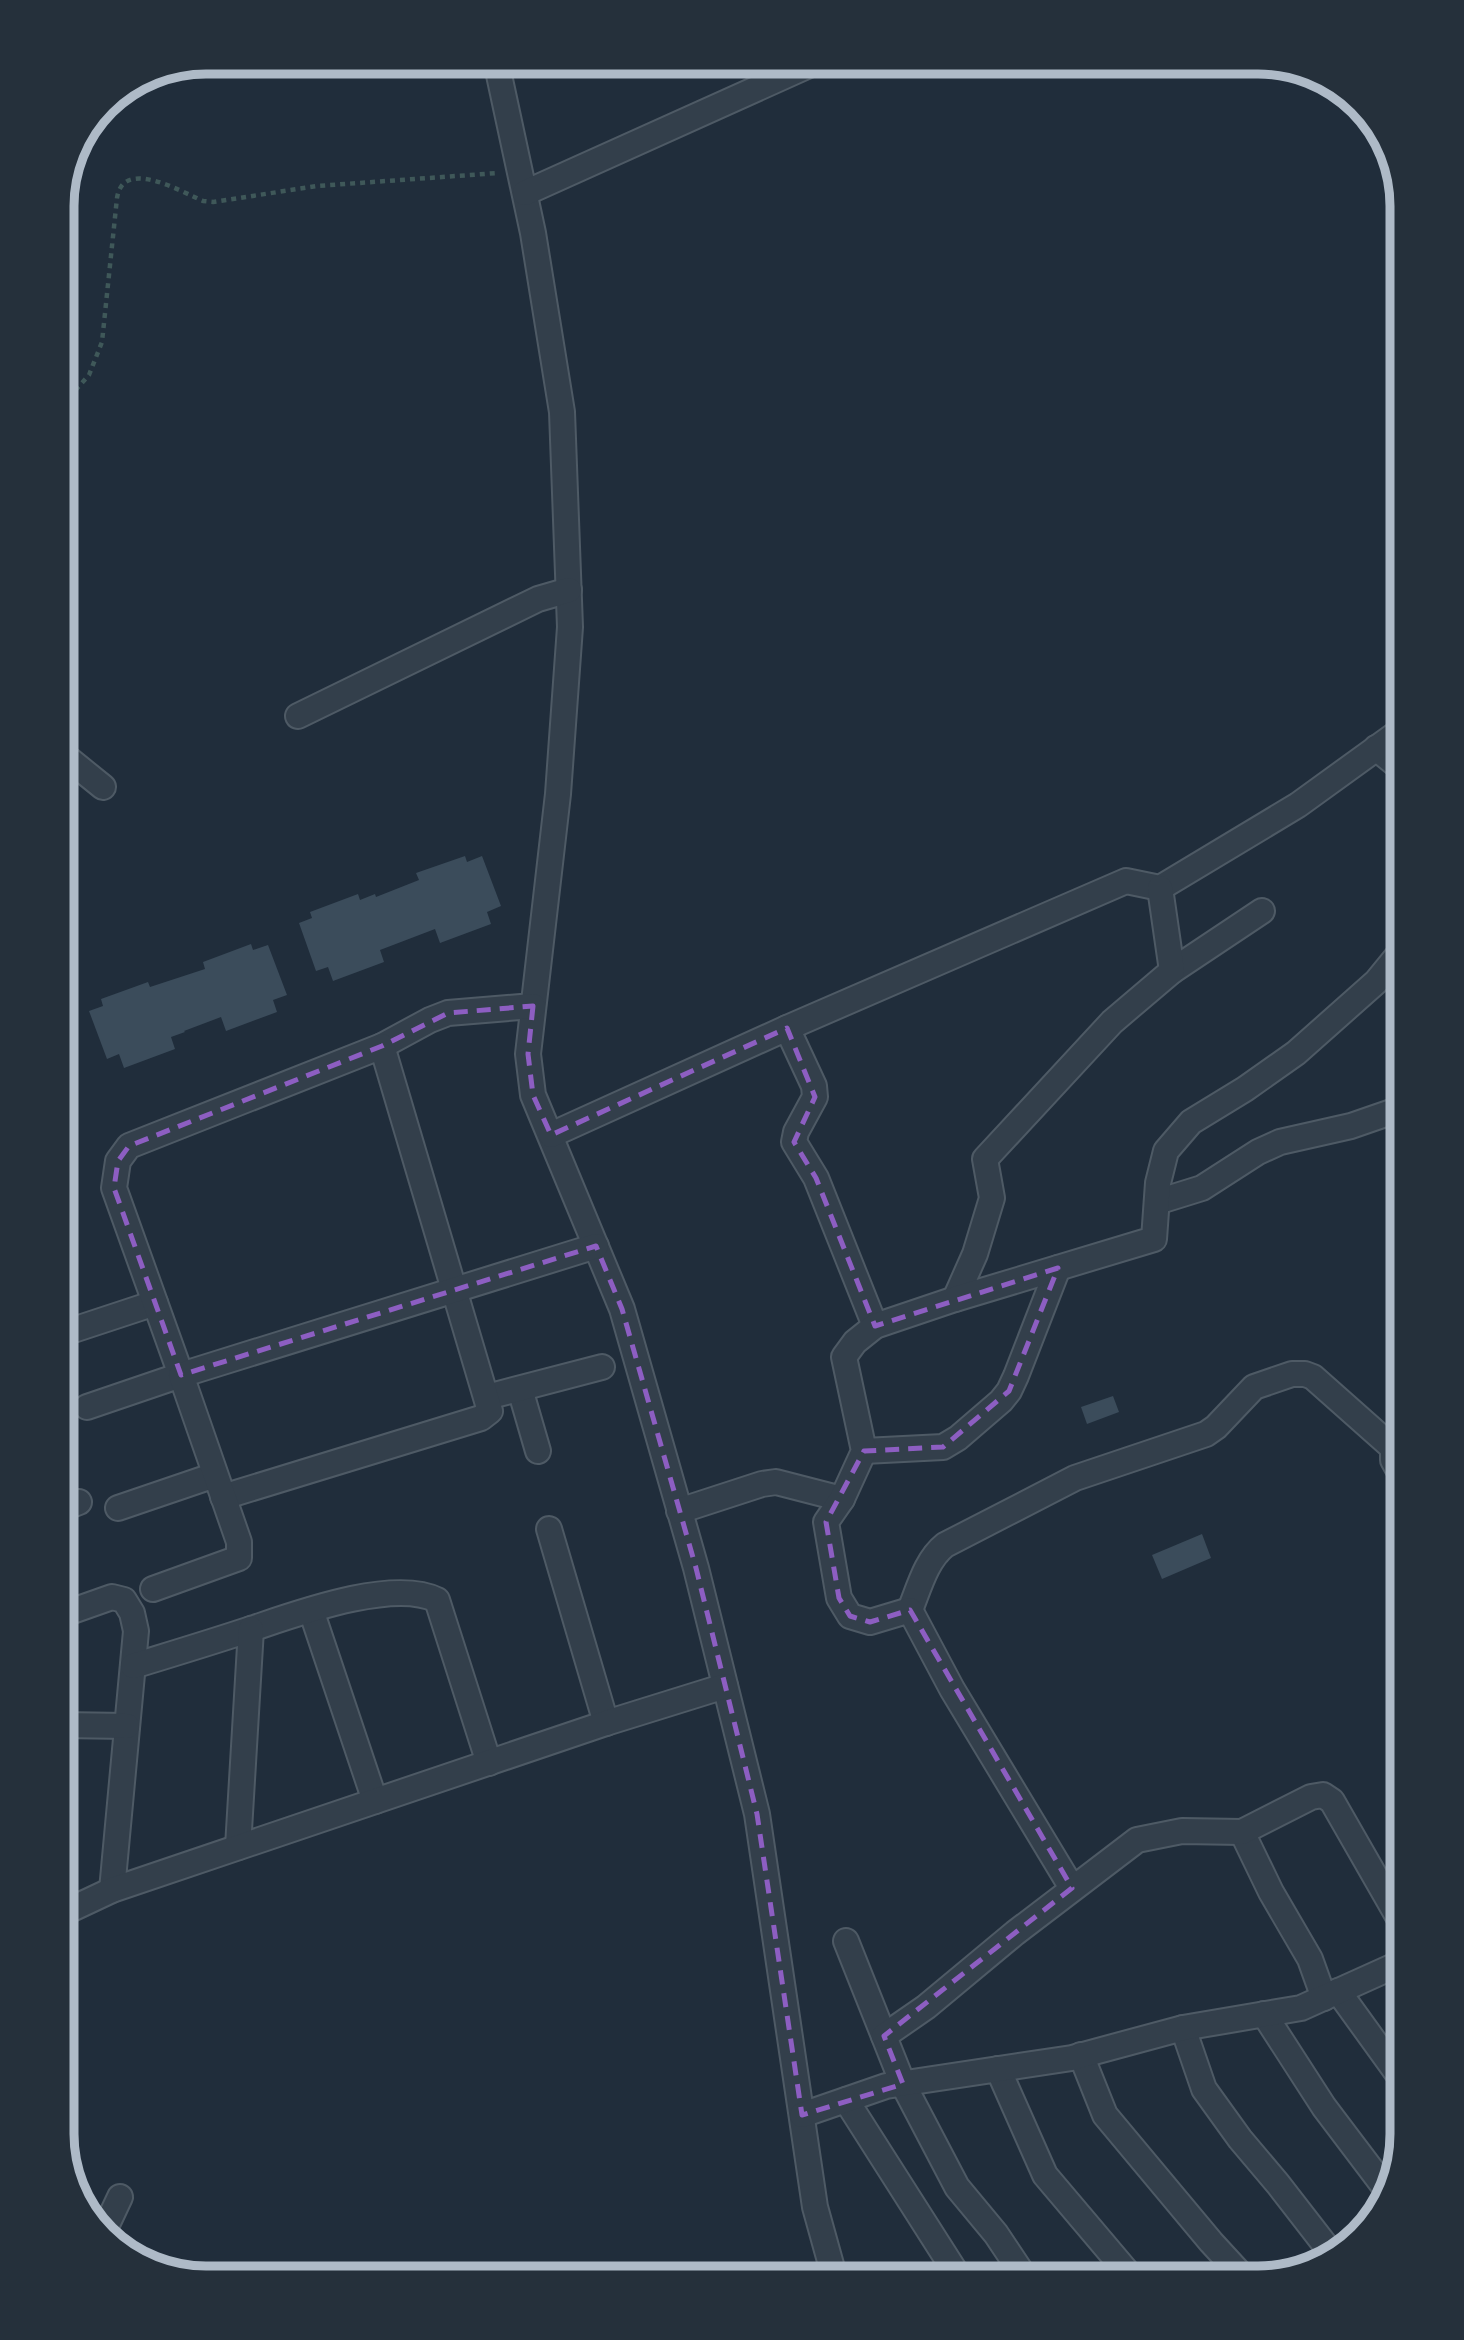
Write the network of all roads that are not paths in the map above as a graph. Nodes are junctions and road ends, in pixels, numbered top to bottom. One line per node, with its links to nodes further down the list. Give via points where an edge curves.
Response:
1 (499, 74): 3 (street)
2 (786, 74): 3 (street)
3 (522, 182): 4 (street, via 562,412)
4 (569, 590): 5 (street, via 538,599); 15 (street, via 558,794)
5 (298, 716)
6 (1390, 738): 7 (street)
7 (1376, 748): 8 (street); 11 (street, via 1297,805)
8 (1390, 759)
9 (74, 764): 10 (street)
10 (103, 787)
11 (1160, 888): 14 (street); 16 (street, via 1126,881)
12 (1262, 911): 14 (street)
13 (1390, 965): 20 (street, via 1296,1053 1191,1122 1166,1151)
14 (1172, 971): 24 (street, via 1112,1022 985,1159 992,1198)
15 (533, 1006): 17 (street, via 448,1013); 19 (street, via 527,1054 533,1095)
16 (787, 1028): 19 (street); 26 (street, via 815,1097 794,1142 816,1178)
17 (382, 1046): 23 (street); 25 (street, via 129,1146 118,1161 114,1188)
18 (1390, 1112): 20 (street, via 1280,1142 1202,1188)
19 (551, 1135): 21 (street)
20 (1157, 1202): 22 (street, via 1154,1239)
21 (596, 1246): 23 (street); 39 (street, via 622,1309)
22 (1058, 1268): 24 (street); 35 (street, via 1016,1376 1001,1401 943,1447)
23 (456, 1292): 29 (street); 31 (street)
24 (955, 1299): 26 (street)
25 (155, 1303): 27 (street); 29 (street)
26 (875, 1326): 35 (street, via 844,1357)
27 (74, 1330)
28 (603, 1367): 30 (street)
29 (181, 1375): 32 (street); 36 (street)
30 (520, 1389): 31 (street); 34 (street)
31 (487, 1397): 36 (street, via 490,1411 481,1418)
32 (87, 1407)
33 (1390, 1440): 44 (street, via 1313,1377 1292,1374 1254,1387 1206,1434 1075,1478 945,1545 930,1562)
34 (538, 1451)
35 (864, 1451): 37 (street)
36 (219, 1486): 38 (street); 41 (street, via 239,1542 239,1558)
37 (842, 1499): 39 (street, via 776,1482); 44 (street, via 827,1522 839,1598 850,1616 870,1622)
38 (118, 1508)
39 (678, 1511): 47 (street)
40 (549, 1529): 48 (street)
41 (153, 1589)
42 (74, 1610): 46 (street, via 112,1597 124,1600 136,1631)
43 (311, 1610): 45 (street); 51 (street, via 393,1593 426,1594 437,1600); 52 (street)
44 (910, 1610): 55 (street)
45 (251, 1629): 46 (street); 54 (street)
46 (133, 1666): 50 (street)
47 (725, 1686): 48 (street); 70 (street, via 757,1814)
48 (606, 1723): 51 (street)
49 (74, 1725): 50 (street)
50 (127, 1726): 56 (street)
51 (489, 1763): 52 (street)
52 (375, 1801): 54 (street)
53 (1242, 1832): 55 (street, via 1182,1831 1137,1840); 57 (street, via 1299,1801 1323,1795 1332,1801); 61 (street)
54 (238, 1847): 56 (street)
55 (1072, 1888): 64 (street)
56 (112, 1889): 58 (street)
57 (1390, 1902)
58 (74, 1908)
59 (846, 1941): 64 (street)
60 (1390, 1968): 61 (street)
61 (1331, 1994): 62 (street, via 1301,2008); 66 (street)
62 (1264, 2014): 63 (street); 71 (street, via 1324,2107)
63 (1183, 2028): 65 (street); 74 (street, via 1204,2089)
64 (884, 2036): 68 (street)
65 (1081, 2055): 67 (street); 79 (street, via 1105,2115)
66 (1390, 2065)
67 (998, 2069): 68 (street); 78 (street, via 1045,2175)
68 (903, 2084): 69 (street); 77 (street, via 957,2187)
69 (846, 2100): 70 (street); 76 (street)
70 (802, 2116): 75 (street, via 815,2207)
71 (1381, 2183)
72 (120, 2197): 73 (street)
73 (108, 2224)
74 (1327, 2247)
75 (831, 2266)
76 (952, 2266)
77 (1017, 2266)
78 (1122, 2266)
79 (1233, 2266)

